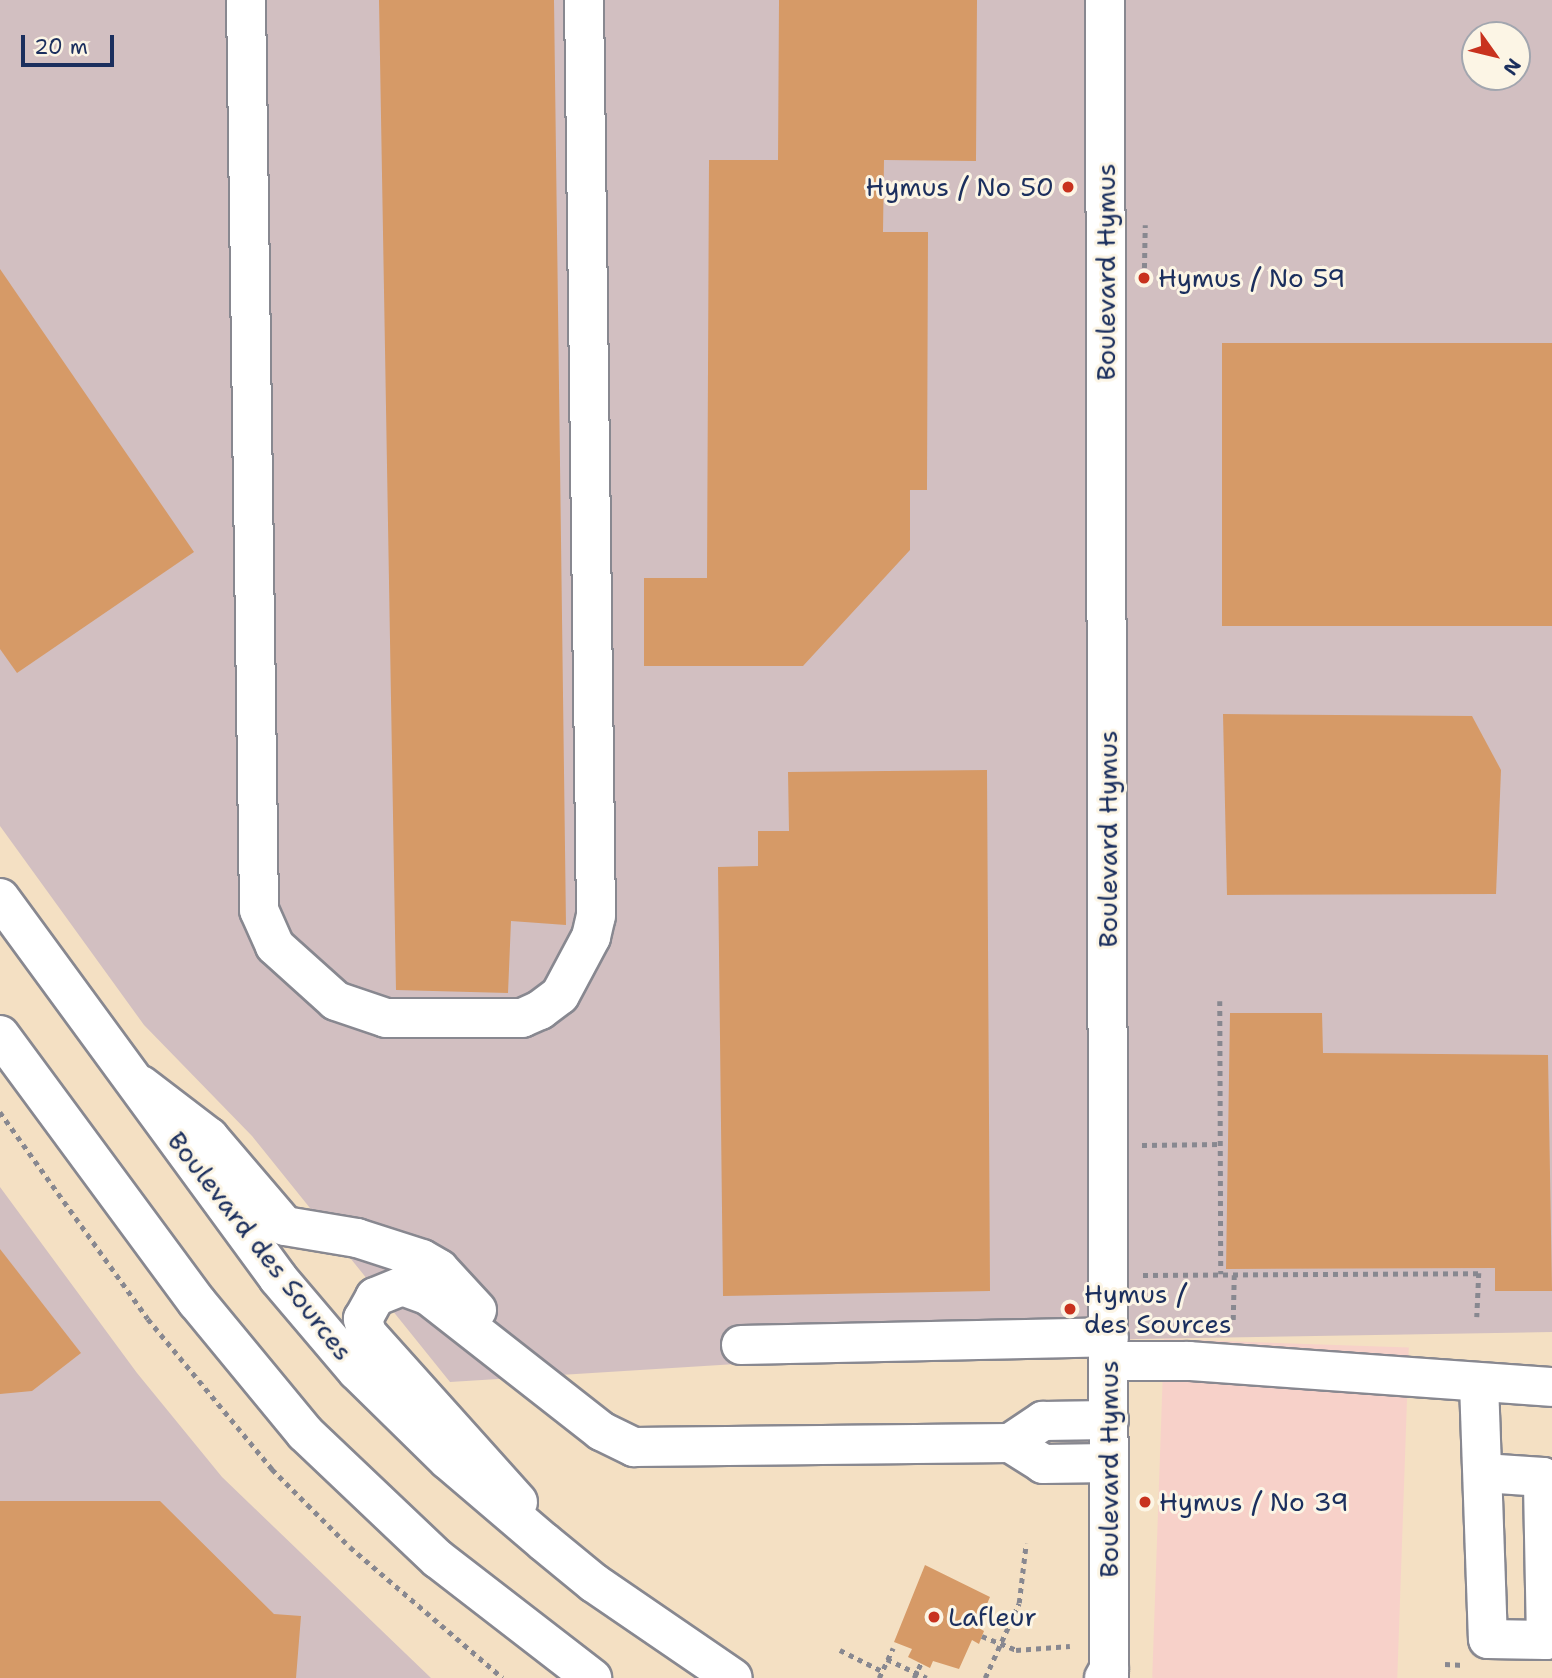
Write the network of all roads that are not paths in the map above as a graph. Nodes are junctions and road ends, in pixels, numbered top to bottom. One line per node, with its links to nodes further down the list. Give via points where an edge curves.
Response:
1 (246, 0): 2 (main road, via 259,910 275,946 336,1001 386,1018 522,1018 540,1010 560,995 591,937 596,916)
2 (584, 0)
3 (1105, 0): 8 (main road, Boulevard Hymus)
4 (0, 898): 6 (main road, Boulevard des Sources)
5 (0, 1035): 18 (main road, via 197,1302 305,1433 438,1559)
6 (131, 1078): 9 (main road, via 209,1138 285,1226 392,1248 439,1269); 16 (main road, Boulevard des Sources, via 278,1278 351,1363 448,1460)
7 (741, 1345): 8 (main road)
8 (1109, 1349): 10 (main road, via 1189,1361); 12 (main road, Boulevard Hymus)
9 (525, 1368): 13 (main road, via 601,1431 634,1447); 16 (main road, via 415,1288 387,1289 367,1306 364,1326 387,1360)
10 (1479, 1383): 11 (main road); 15 (main road)
11 (1552, 1387)
12 (1109, 1420): 13 (main road, via 1043,1421); 14 (main road, Boulevard Hymus)
13 (1010, 1443): 14 (main road, via 1042,1464)
14 (1108, 1463): 17 (main road, Boulevard Hymus)
15 (1483, 1474)
16 (594, 1583): 19 (main road, Boulevard des Sources)
17 (1107, 1675)
18 (592, 1678)
19 (733, 1678)

